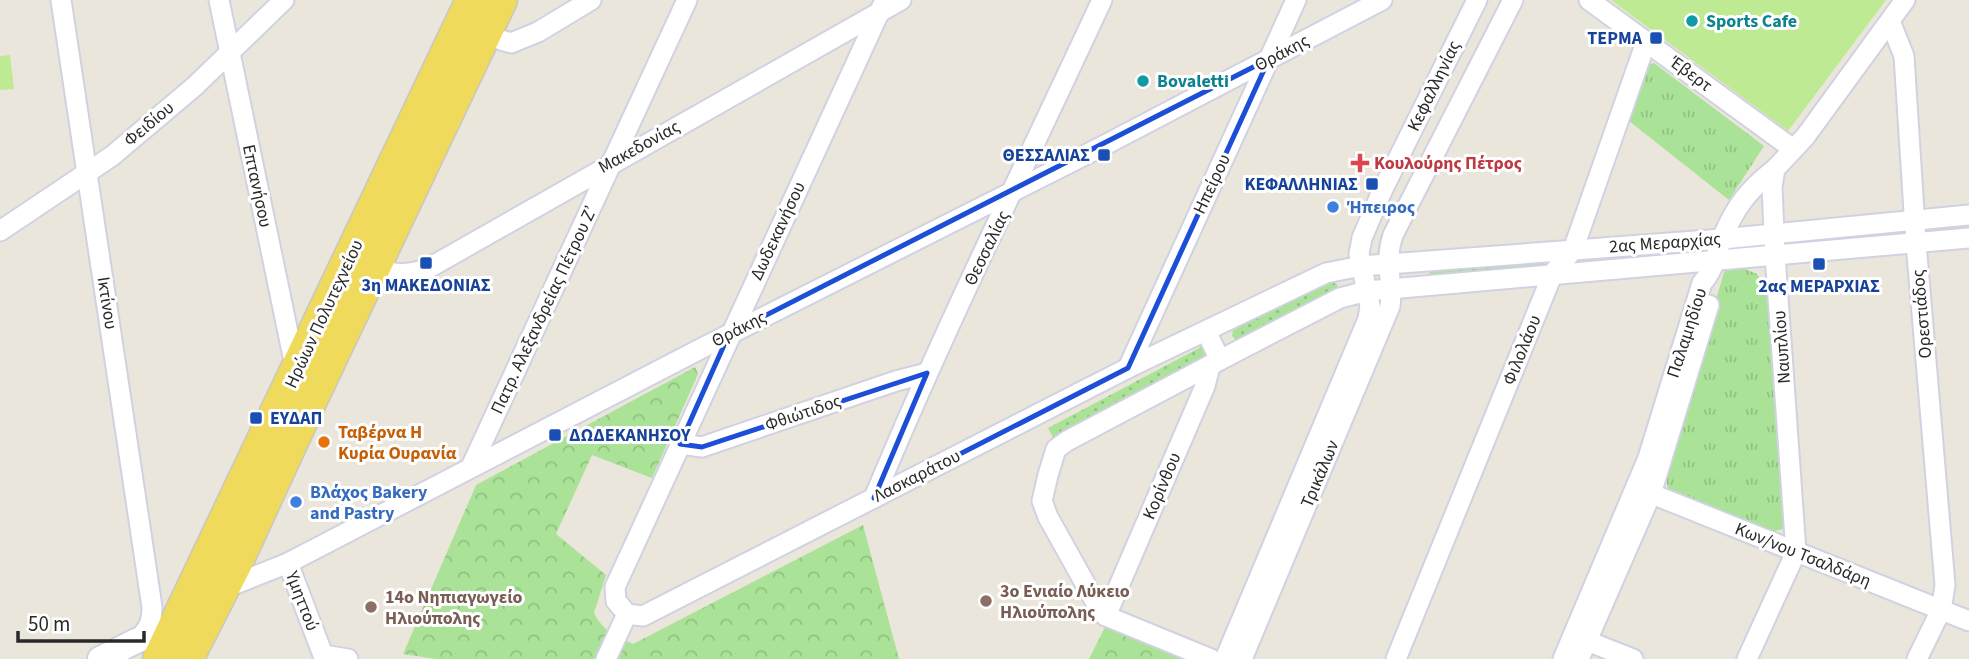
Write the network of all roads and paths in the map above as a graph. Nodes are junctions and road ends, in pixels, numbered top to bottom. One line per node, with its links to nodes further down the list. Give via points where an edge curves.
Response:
1 (61, 0): 25 (street, Ικτίνου)
2 (219, 0): 20 (street, Επτανήσου)
3 (284, 0): 20 (street, Φειδίου)
4 (471, 0): 47 (main road, Ηρώων Πολυτεχνείου)
5 (501, 0): 18 (main road, Ηρώων Πολυτεχνείου)
6 (591, 0): 18 (street, via 538,33 511,43)
7 (687, 0): 23 (street, Πατρ. Αλεξανδρείας Πέτρου Ζ’)
8 (901, 0): 16 (street, Μακεδονίας)
9 (1102, 0): 26 (street, Θεσσαλίας)
10 (1296, 0): 21 (street, Ηπείρου)
11 (1382, 0): 21 (street, Θράκης)
12 (1477, 0): 38 (street, Κεφαλληνίας, via 1378,199 1362,238)
13 (1513, 0): 36 (street, Κεφαλληνίας, via 1393,235)
14 (1588, 0): 19 (street, Έβερτ)
15 (1905, 0): 17 (street)
16 (882, 6): 23 (street, Μακεδονίας); 44 (street, Δωδεκανήσου)
17 (1890, 21): 22 (street); 28 (street, Ορεστιάδος, via 1904,56)
18 (484, 35): 37 (main road, Ηρώων Πολυτεχνείου)
19 (1646, 42): 22 (street, Έβερτ); 34 (street, Φιλολάου)
20 (229, 53): 25 (street, Φειδίου); 47 (street, Επτανήσου)
21 (1269, 59): 26 (street, Θράκης); 46 (street, Ηπείρου)
22 (1793, 149): 24 (street)
23 (614, 161): 37 (street, Μακεδονίας, via 427,269 407,275); 50 (street, Πατρ. Αλεξανδρείας Πέτρου Ζ’)
24 (1775, 169): 30 (street, Ναυπλίου); 32 (street, Παλαμηδίου, via 1741,200)
25 (87, 173): 29 (street, Φειδίου); 59 (street, Ικτίνου)
26 (1015, 190): 44 (street, Θράκης); 48 (street, Θεσσαλίας)
27 (1969, 215): 28 (street, 2ας Μεραρχίας)
28 (1915, 220): 30 (street, 2ας Μεραρχίας); 33 (street, Ορεστιάδος)
29 (0, 231)
30 (1774, 233): 32 (street, 2ας Μεραρχίας); 35 (street, Ναυπλίου)
31 (1969, 238): 33 (street, 2ας Μεραρχίας)
32 (1722, 239): 34 (street, 2ας Μεραρχίας); 39 (street, Παλαμηδίου)
33 (1916, 243): 35 (street, 2ας Μεραρχίας); 56 (street, Ορεστιάδος, via 1945,585)
34 (1573, 250): 36 (street, 2ας Μεραρχίας); 40 (street, Φιλολάου)
35 (1775, 255): 39 (street, 2ας Μεραρχίας); 53 (street, Ναυπλίου)
36 (1387, 265): 38 (street, 2ας Μεραρχίας); 41 (street, Κεφαλληνίας)
37 (374, 266): 55 (main road, Ηρώων Πολυτεχνείου)
38 (1361, 266): 42 (street, Κεφαλληνίας); 43 (street, Λασκαράτου, via 1326,273)
39 (1713, 266): 40 (street, 2ας Μεραρχίας); 51 (street, Παλαμηδίου, via 1702,283 1648,458)
40 (1553, 273): 41 (street, 2ας Μεραρχίας); 71 (street, Φιλολάου)
41 (1392, 288): 42 (street, 2ας Μεραρχίας); 70 (street, Τρικάλων, via 1382,327)
42 (1367, 291): 45 (street, via 1340,298); 69 (street, Τρικάλων, via 1368,319)
43 (1206, 331): 45 (street); 46 (street, Λασκαράτου)
44 (729, 334): 49 (street, Δωδεκανήσου); 50 (street, Θράκης)
45 (1215, 363): 58 (street, Κορίνθου); 58 (street, via 1056,449 1042,501)
46 (1128, 368): 52 (street, Λασκαράτου)
47 (296, 372): 59 (main road, Ηρώων Πολυτεχνείου)
48 (927, 373): 49 (street, Φθιώτιδος, via 702,447); 52 (street, Θεσσαλίας)
49 (680, 444): 57 (street, Δωδεκανήσου, via 615,587 616,601)
50 (471, 467): 54 (street, Θράκης)
51 (1644, 491): 53 (street, Κων/νου Τσαλδάρη); 61 (street, Παλαμηδίου)
52 (874, 498): 57 (street, Λασκαράτου, via 643,616)
53 (1796, 552): 56 (street, Κων/νου Τσαλδάρη); 75 (street)
54 (288, 563): 55 (street, Θράκης); 63 (street, Υμηττού)
55 (223, 589): 59 (street, Θράκης); 65 (main road, Ηρώων Πολυτεχνείου)
56 (1941, 610): 60 (street, Κων/νου Τσαλδάρη); 76 (street)
57 (627, 614): 67 (street)
58 (1104, 614): 68 (street)
59 (164, 617): 62 (main road, Ηρώων Πολυτεχνείου); 65 (street, Ικτίνου, via 185,639)
60 (1969, 621)
61 (1580, 638): 72 (street, Παλαμηδίου); 73 (street, Παλαμηδίου); 74 (street)
62 (148, 650): 64 (street)
63 (324, 657): 66 (street, Υμηττού)
64 (100, 659)
65 (186, 659)
66 (348, 659)
67 (606, 659)
68 (1211, 659)
69 (1225, 659)
70 (1242, 659)
71 (1396, 659)
72 (1563, 659)
73 (1579, 659)
74 (1633, 659)
75 (1747, 659)
76 (1917, 659)

